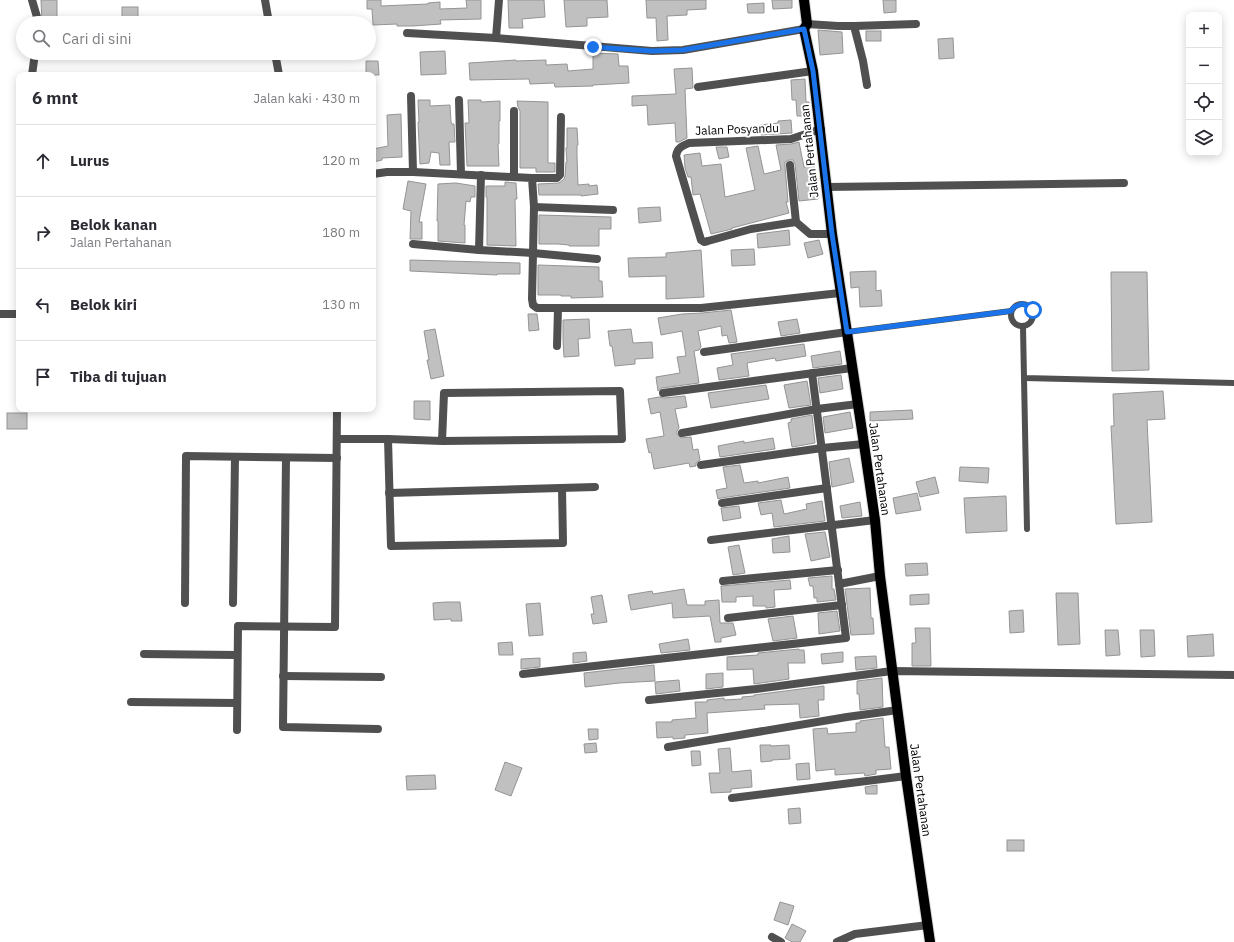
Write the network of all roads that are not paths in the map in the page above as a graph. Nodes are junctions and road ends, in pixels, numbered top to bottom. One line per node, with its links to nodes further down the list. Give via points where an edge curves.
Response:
1 (32, 0): 5 (street)
2 (265, 0): 6 (street)
3 (500, 0): 11 (street)
4 (804, 0): 8 (main road, Jalan Pertahanan)
5 (37, 16)
6 (268, 16)
7 (916, 24): 9 (street)
8 (806, 26): 9 (street); 11 (street, via 683,50 652,51); 14 (main road, Jalan Pertahanan)
9 (854, 26): 17 (street)
10 (407, 33): 11 (street)
11 (496, 38)
12 (34, 60): 15 (street)
13 (276, 60): 16 (street)
14 (813, 71): 18 (street); 23 (main road, Jalan Pertahanan)
15 (32, 72)
16 (278, 72)
17 (867, 85)
18 (698, 87)
19 (411, 96): 25 (street)
20 (459, 100): 27 (street)
21 (514, 111): 29 (street)
22 (561, 117): 30 (street, via 560,175 557,178)
23 (821, 129): 32 (main road, Jalan Pertahanan); 35 (street, Jalan Posyandu, via 791,139 689,143 677,151 676,156 692,210 704,242 751,229)
24 (790, 164): 35 (street)
25 (413, 172): 26 (street); 27 (street)
26 (376, 174)
27 (461, 174): 28 (street)
28 (481, 175): 29 (street); 38 (street)
29 (514, 177): 30 (street)
30 (532, 178): 33 (street)
31 (1124, 183): 32 (street)
32 (826, 187): 36 (main road, Jalan Pertahanan)
33 (534, 207): 34 (street); 39 (street)
34 (613, 210)
35 (796, 222): 36 (street, via 810,234)
36 (832, 234): 41 (main road, Jalan Pertahanan)
37 (413, 244): 38 (street)
38 (479, 250): 39 (street)
39 (533, 253): 40 (street); 42 (street, via 533,305 537,308)
40 (597, 259)
41 (840, 293): 42 (street, via 701,308); 47 (main road, Jalan Pertahanan)
42 (558, 308): 48 (street)
43 (1011, 311): 46 (lane, via 1010,316 1014,324); 46 (lane, via 1022,304 1030,306 1033,310 1033,319); 47 (lane)
44 (0, 314): 45 (street)
45 (16, 314)
46 (1023, 327): 52 (lane)
47 (847, 332): 49 (street); 50 (main road, Jalan Pertahanan)
48 (557, 346)
49 (704, 352)
50 (852, 368): 51 (street); 55 (main road, Jalan Pertahanan)
51 (812, 373): 54 (street); 56 (street)
52 (1024, 378): 53 (lane); 75 (lane)
53 (1234, 383)
54 (663, 393)
55 (858, 404): 56 (street); 62 (main road, Jalan Pertahanan)
56 (817, 409): 58 (street); 63 (street)
57 (337, 412): 59 (street)
58 (682, 433)
59 (337, 439): 60 (street); 66 (street)
60 (388, 439): 61 (street); 71 (street)
61 (442, 441): 61 (street, via 622,439 620,391 444,393)
62 (864, 444): 63 (street); 73 (main road, Jalan Pertahanan)
63 (822, 448): 67 (street); 70 (street)
64 (235, 457): 65 (street); 81 (street, via 186,456); 82 (street)
65 (286, 458): 66 (street); 85 (street)
66 (337, 458): 85 (street, via 335,627)
67 (702, 465)
68 (595, 487): 69 (street)
69 (562, 488): 71 (street); 71 (street, via 563,543 391,546)
70 (827, 488): 72 (street); 74 (street)
71 (390, 493)
72 (722, 503)
73 (875, 520): 74 (street); 78 (main road, Jalan Pertahanan)
74 (832, 525): 76 (street); 77 (street)
75 (1027, 529)
76 (711, 540)
77 (838, 570): 79 (street); 80 (street)
78 (880, 576): 80 (street); 88 (main road, Jalan Pertahanan)
79 (723, 581)
80 (840, 584): 83 (street)
81 (185, 603)
82 (233, 603)
83 (842, 605): 84 (street); 89 (street, via 846,638)
84 (728, 618)
85 (284, 626): 87 (street, via 238,626); 91 (street)
86 (144, 654): 87 (street)
87 (237, 655): 95 (street)
88 (892, 671): 90 (street); 93 (street); 96 (main road, Jalan Pertahanan)
89 (522, 674)
90 (1234, 675)
91 (283, 676): 92 (street); 97 (street, via 283,727)
92 (381, 677)
93 (649, 700)
94 (131, 702): 95 (street)
95 (237, 703): 98 (street)
96 (898, 710): 99 (street, via 847,716); 100 (main road, Jalan Pertahanan)
97 (378, 729)
98 (236, 730)
99 (668, 747)
100 (906, 776): 101 (street); 102 (main road, Jalan Pertahanan)
101 (732, 798)
102 (928, 925): 105 (street, via 855,934); 106 (main road, Jalan Pertahanan)
103 (772, 937): 104 (street)
104 (781, 942)
105 (837, 942)
106 (930, 942)

